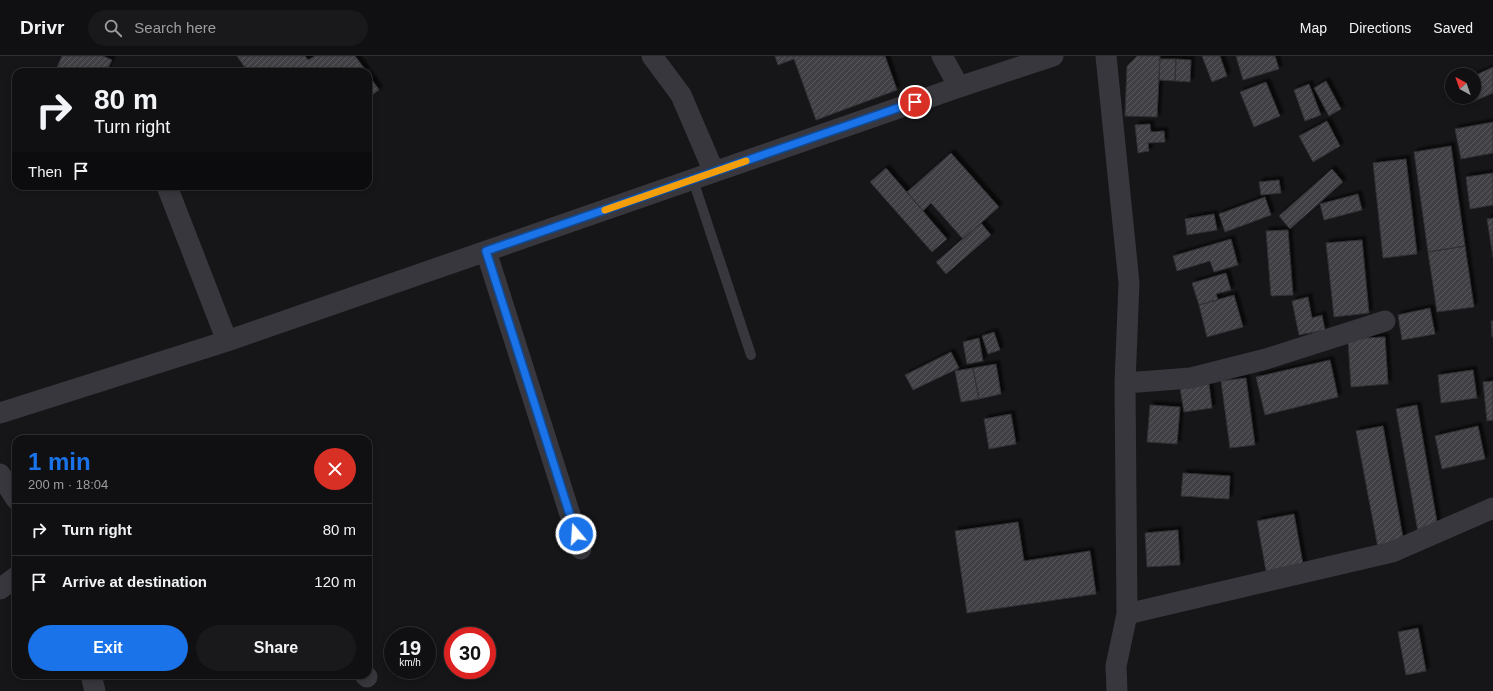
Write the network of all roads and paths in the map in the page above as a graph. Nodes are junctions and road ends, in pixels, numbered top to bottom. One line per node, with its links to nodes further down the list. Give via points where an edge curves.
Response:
1 (652, 56): 6 (street, via 681,94)
2 (942, 56): 5 (street)
3 (1053, 56): 5 (street)
4 (1106, 56): 13 (street, via 1129,283)
5 (959, 87): 6 (street)
6 (714, 172): 7 (street)
7 (692, 180): 9 (street); 12 (lane)
8 (168, 190): 11 (street)
9 (486, 251): 11 (street); 18 (street)
10 (1385, 321): 13 (street, via 1266,359 1198,376)
11 (227, 341): 14 (street)
12 (751, 356)
13 (1125, 383): 21 (street)
14 (0, 413)
15 (0, 474): 16 (street)
16 (12, 493)
17 (1493, 508): 21 (street, via 1392,552)
18 (581, 549)
19 (12, 580): 20 (street)
20 (0, 589)
21 (1127, 614): 24 (street, via 1116,666)
22 (92, 679): 23 (street)
23 (94, 691)
24 (1117, 691)

